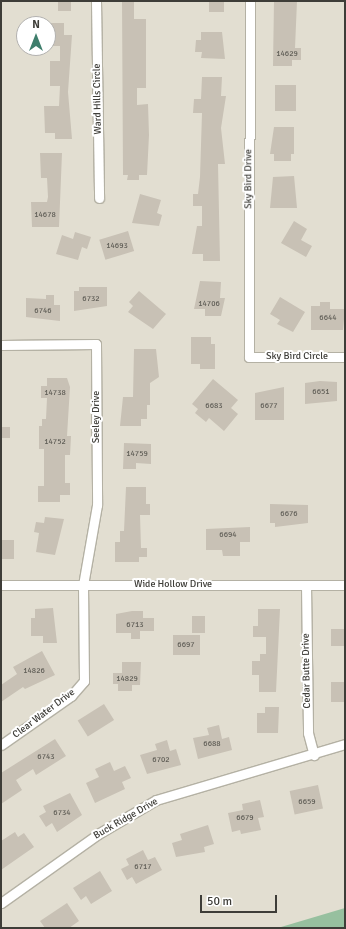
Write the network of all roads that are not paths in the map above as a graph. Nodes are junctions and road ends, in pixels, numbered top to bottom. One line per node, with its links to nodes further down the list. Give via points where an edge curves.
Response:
1 (96, 1): 3 (street, Ward Hills Circle)
2 (250, 1): 5 (street, Sky Bird Drive)
3 (99, 198)
4 (1, 345): 8 (street, Seeley Drive, via 96,344 97,505)
5 (249, 357): 6 (street, Sky Bird Circle)
6 (345, 357)
7 (1, 585): 8 (street, Wide Hollow Drive)
8 (83, 585): 9 (street, Wide Hollow Drive); 12 (street, Clear Water Drive, via 84,681 71,696)
9 (306, 585): 10 (street, Wide Hollow Drive); 13 (street, Cedar Butte Drive, via 308,733)
10 (345, 585)
11 (345, 744): 13 (street, Buck Ridge Drive)
12 (1, 745)
13 (314, 755): 14 (street, Buck Ridge Drive, via 242,772 156,800 98,834)
14 (1, 903)

